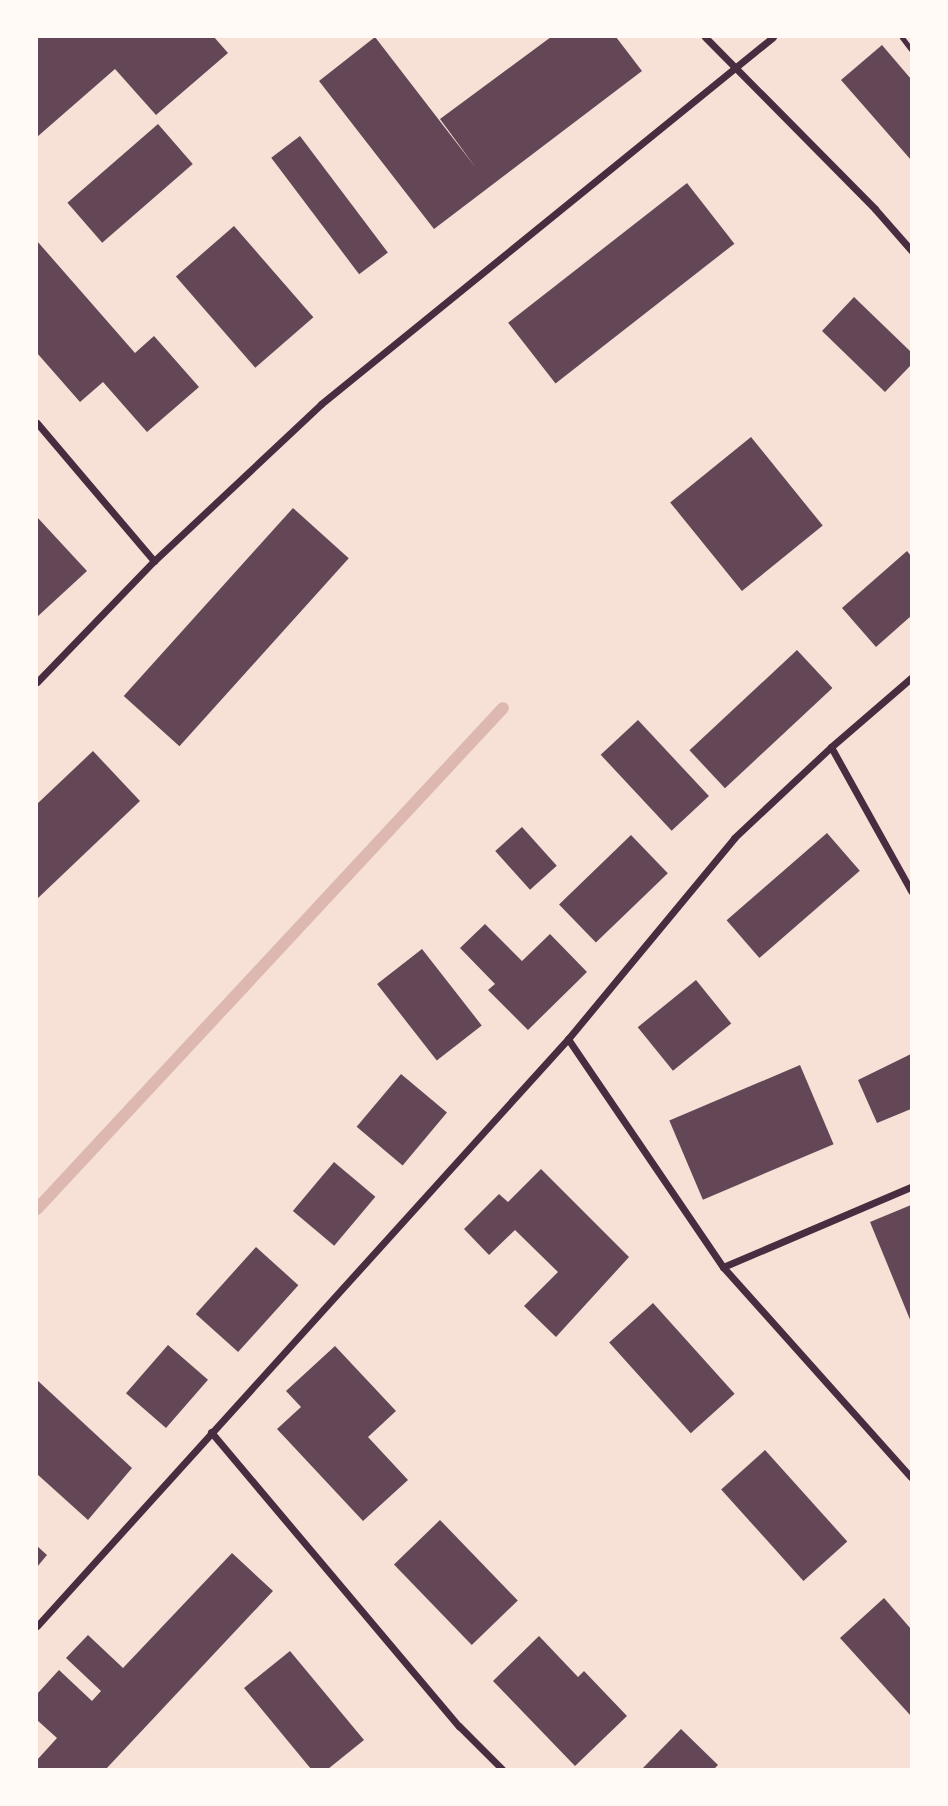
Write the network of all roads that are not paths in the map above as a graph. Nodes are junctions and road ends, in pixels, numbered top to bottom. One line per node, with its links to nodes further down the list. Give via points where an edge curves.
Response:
1 (705, 37): 3 (street)
2 (773, 37): 3 (street)
3 (735, 70): 4 (street); 6 (street, via 321,404)
4 (911, 250)
5 (37, 423): 6 (street)
6 (155, 561): 8 (street)
7 (911, 678): 9 (street)
8 (37, 682)
9 (831, 747): 10 (street); 11 (street, via 734,838)
10 (911, 891)
11 (568, 1039): 13 (street); 14 (street)
12 (911, 1187): 13 (street)
13 (723, 1267): 15 (street)
14 (211, 1433): 16 (street); 17 (street, via 459,1726)
15 (911, 1477)
16 (37, 1626)
17 (502, 1769)

